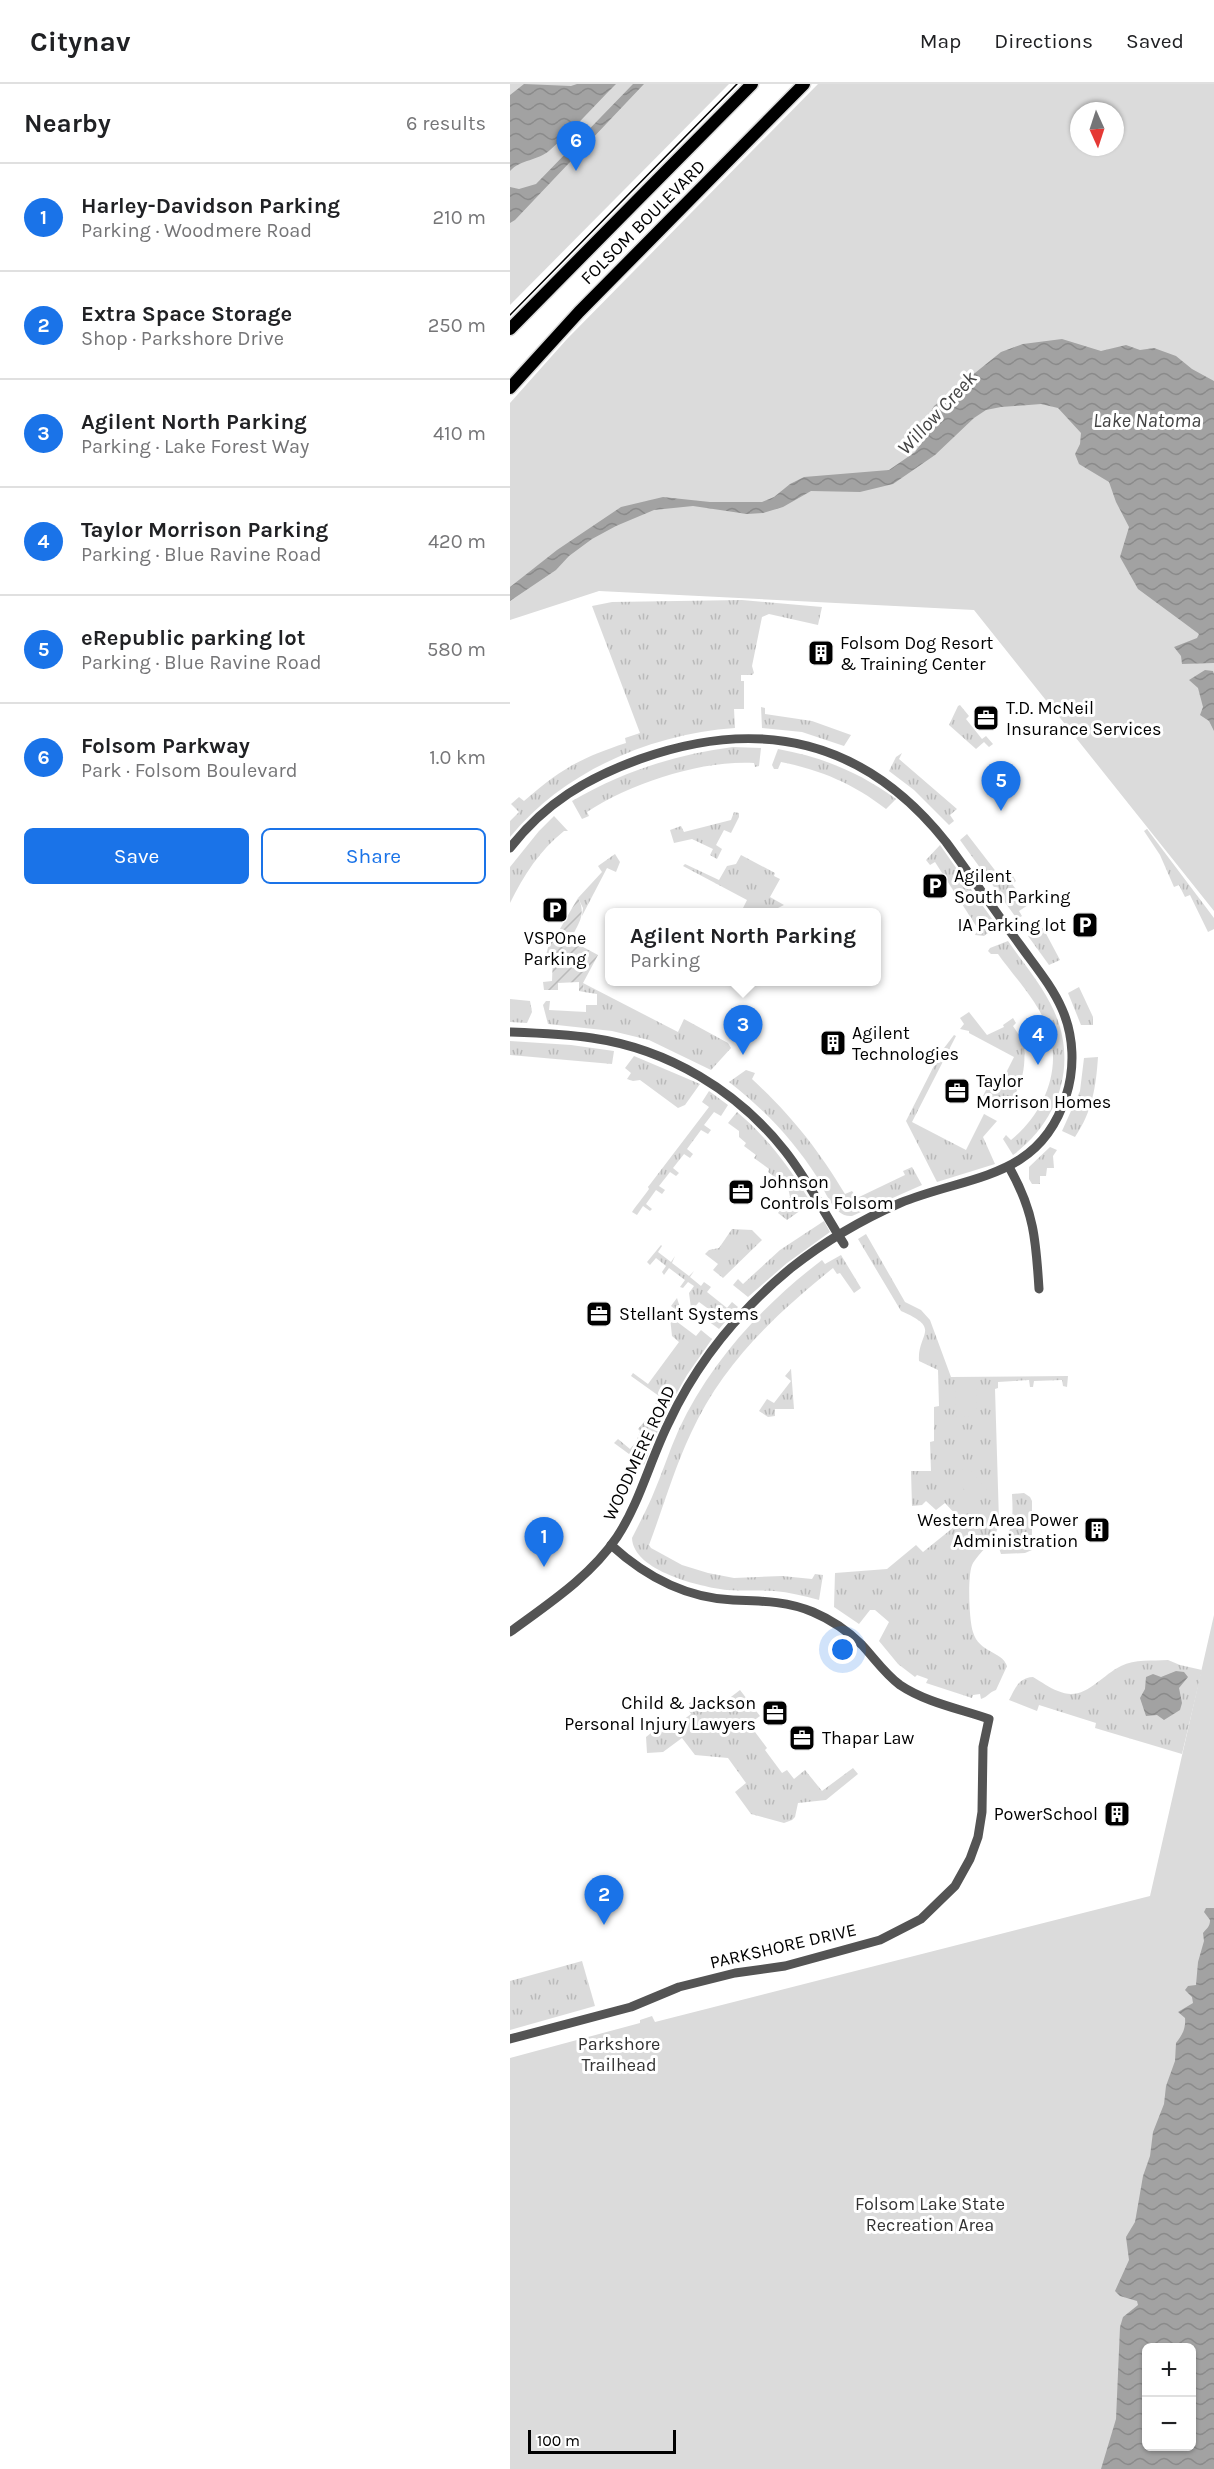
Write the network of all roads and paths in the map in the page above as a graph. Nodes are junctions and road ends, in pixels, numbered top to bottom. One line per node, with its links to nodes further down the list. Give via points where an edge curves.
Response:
1 (752, 84): 3 (main road, FOLSOM BOULEVARD)
2 (804, 84): 4 (main road, FOLSOM BOULEVARD, via 587,304)
3 (510, 329)
4 (510, 388)
5 (510, 848): 7 (street, WOODMERE ROAD, via 546,809 588,780 660,752 703,741 755,738 798,744 847,760 885,781 912,803 946,842 1063,1010 1071,1043 1067,1095 1047,1133 1033,1150)
6 (510, 1032): 8 (street, via 613,1042 663,1058 700,1076 742,1106 772,1136 798,1169)
7 (1009, 1167): 8 (street, WOODMERE ROAD, via 900,1203); 10 (street, via 1024,1194 1032,1220)
8 (838, 1235): 9 (street); 11 (street, WOODMERE ROAD, via 768,1288 701,1366 669,1420 639,1497)
9 (844, 1244)
10 (1040, 1289)
11 (611, 1545): 12 (street, WOODMERE ROAD, via 586,1572); 13 (street, PARKSHORE DRIVE, via 643,1571 694,1594 774,1601 812,1611 852,1636 901,1685 921,1696 989,1719 982,1755 983,1804 978,1837 963,1873 945,1898 921,1919 895,1934 785,1966 735,1973 679,1988 631,2007)
12 (510, 1632)
13 (510, 2039)

